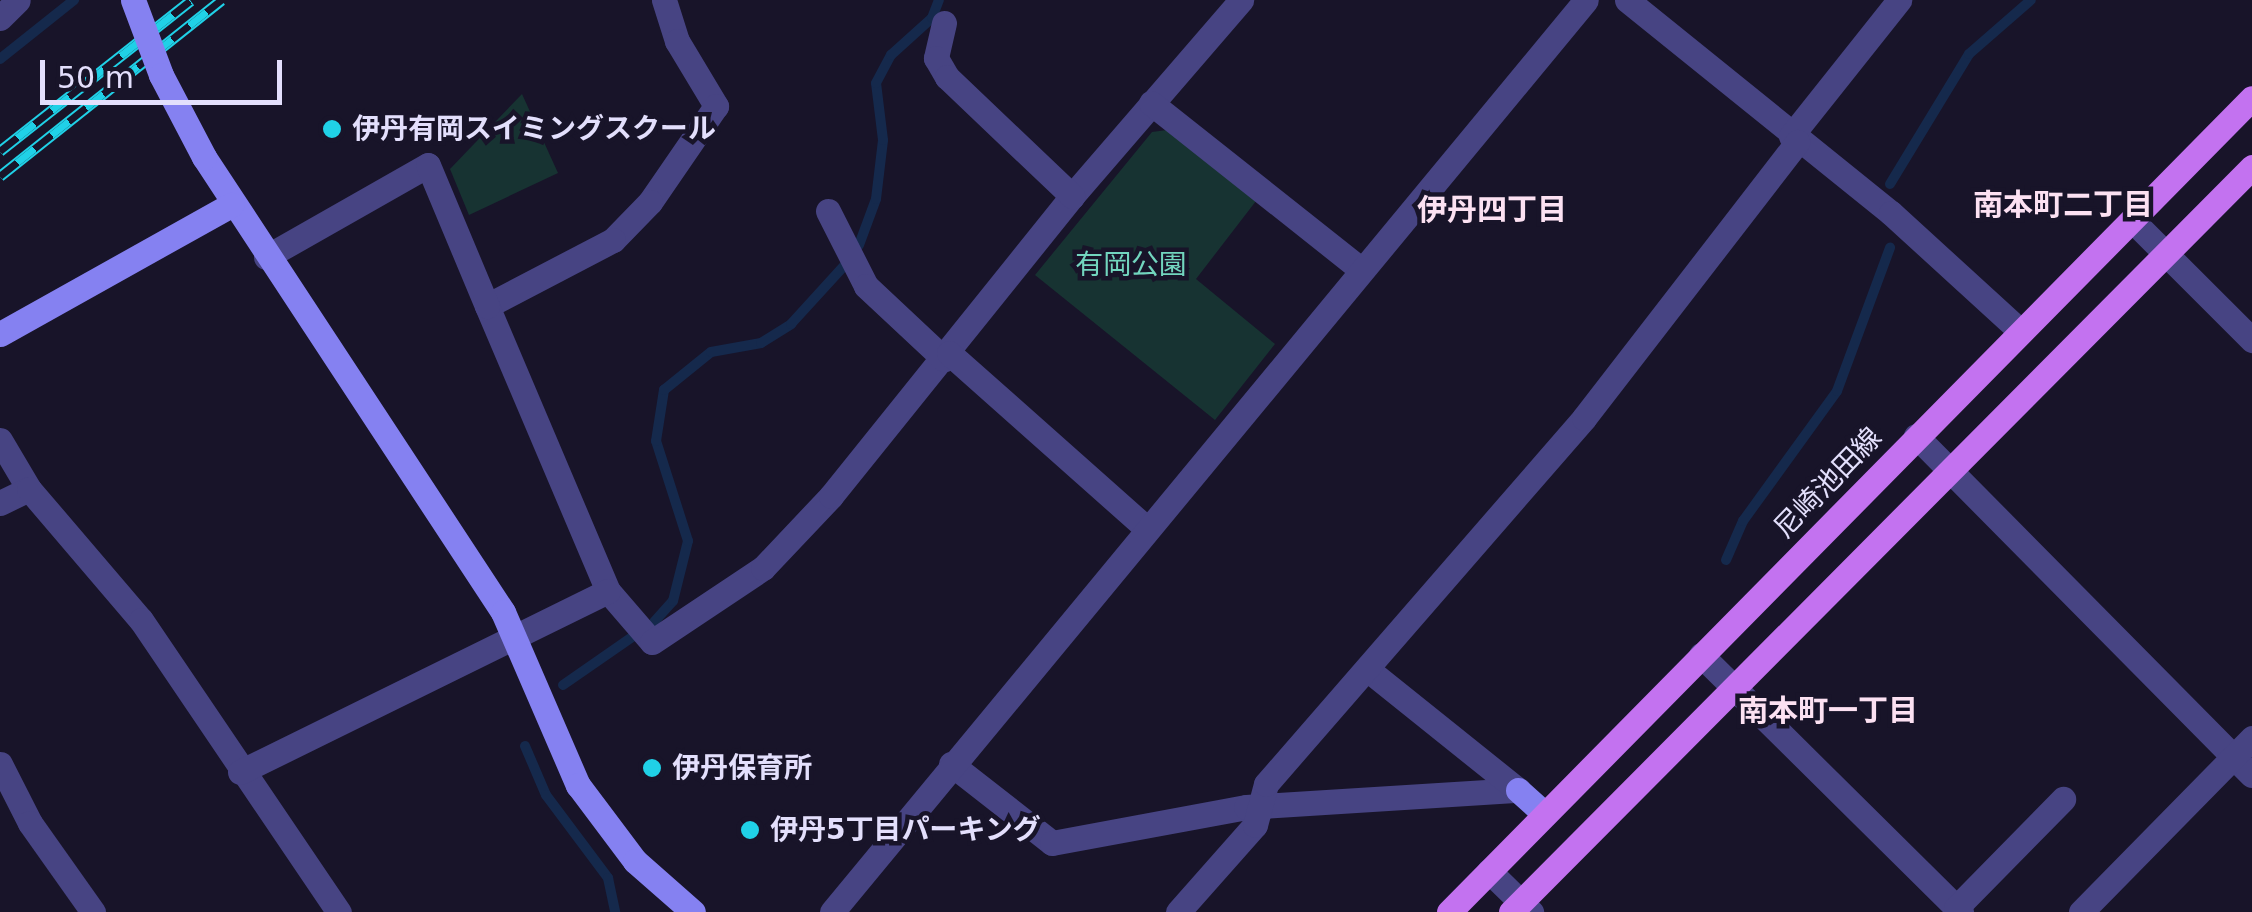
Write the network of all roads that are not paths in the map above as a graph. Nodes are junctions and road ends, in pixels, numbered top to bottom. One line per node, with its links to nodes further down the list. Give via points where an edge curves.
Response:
1 (18, 0): 8 (street)
2 (132, 0): 15 (street, bridge, via 161,75)
3 (664, 0): 21 (street, via 678,42 716,106 650,202 613,240)
4 (1241, 0): 11 (street)
5 (1586, 0): 20 (street)
6 (1627, 0): 12 (street)
7 (1899, 0): 12 (street)
8 (0, 18)
9 (944, 23): 14 (street, via 936,58 947,77)
10 (2252, 98): 17 (main road, 尼崎池田線)
11 (1152, 103): 14 (street); 20 (street)
12 (1794, 139): 22 (street, via 1891,213); 35 (street, via 1584,418)
13 (2252, 166): 18 (main road)
14 (1072, 196): 25 (street)
15 (230, 205): 19 (street); 23 (street)
16 (828, 211): 25 (street, via 875,296)
17 (2132, 220): 18 (street); 22 (main road, 尼崎池田線)
18 (2165, 252): 24 (street); 28 (main road)
19 (266, 257): 21 (street, via 428,165); 33 (street, via 504,612)
20 (1359, 268): 31 (street)
21 (486, 306): 32 (street)
22 (2018, 329): 26 (main road, 尼崎池田線)
23 (0, 334)
24 (2252, 340)
25 (946, 356): 31 (street); 32 (street, via 763,568 652,642)
26 (1916, 436): 28 (street); 34 (main road, 尼崎池田線)
27 (0, 440): 29 (street)
28 (1948, 468): 36 (main road); 38 (street)
29 (29, 489): 30 (street); 41 (street, via 141,620)
30 (0, 503)
31 (1144, 527): 40 (street)
32 (608, 591): 33 (street)
33 (513, 637): 41 (street); 52 (street, via 578,786 635,861)
34 (1701, 655): 36 (street); 46 (main road, 尼崎池田線)
35 (1367, 668): 43 (street); 45 (street, via 1266,784)
36 (1733, 688): 49 (main road); 50 (street)
37 (2252, 738): 38 (street)
38 (2234, 757): 42 (street); 56 (street)
39 (0, 764): 51 (street, via 30,824)
40 (952, 764): 45 (street, via 1052,844); 53 (street)
41 (240, 772): 48 (street)
42 (2252, 776)
43 (1518, 790): 45 (street); 46 (street)
44 (2063, 799): 50 (street)
45 (1259, 810): 54 (street, via 1255,826)
46 (1545, 814): 47 (main road, 尼崎池田線)
47 (1489, 871): 49 (street); 55 (main road, 尼崎池田線)
48 (331, 909)
49 (1521, 909)
50 (1958, 910)
51 (93, 912)
52 (693, 912)
53 (832, 912)
54 (1178, 912)
55 (1449, 912)
56 (2080, 912)

